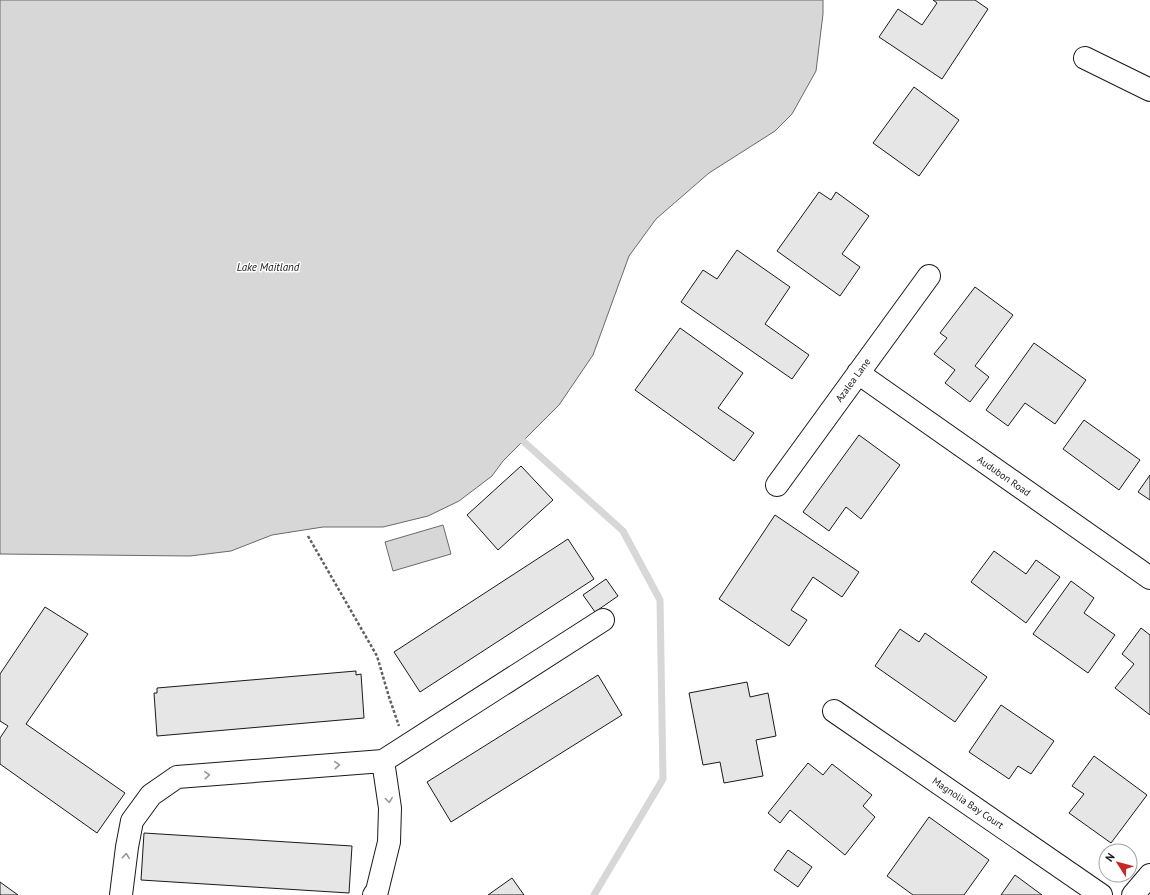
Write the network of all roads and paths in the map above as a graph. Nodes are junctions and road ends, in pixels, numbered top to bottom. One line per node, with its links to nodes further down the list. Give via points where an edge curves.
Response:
1 (1085, 58): 2 (street)
2 (1150, 90)
3 (929, 276): 4 (street, Azalea Lane)
4 (858, 373): 5 (street, Azalea Lane); 7 (street, Audubon Road)
5 (777, 484)
6 (308, 536): 10 (path, via 377,656)
7 (1150, 578)
8 (603, 620): 10 (street)
9 (834, 711): 15 (street, Magnolia Bay Court)
10 (407, 747): 11 (street)
11 (384, 761): 13 (street, one-way to 11, via 126,847 132,821 151,795 177,777); 14 (street, one-way to 14, via 390,808 389,842)
12 (1150, 875): 16 (street)
13 (121, 895)
14 (374, 895)
15 (1101, 895)
16 (1133, 895)

